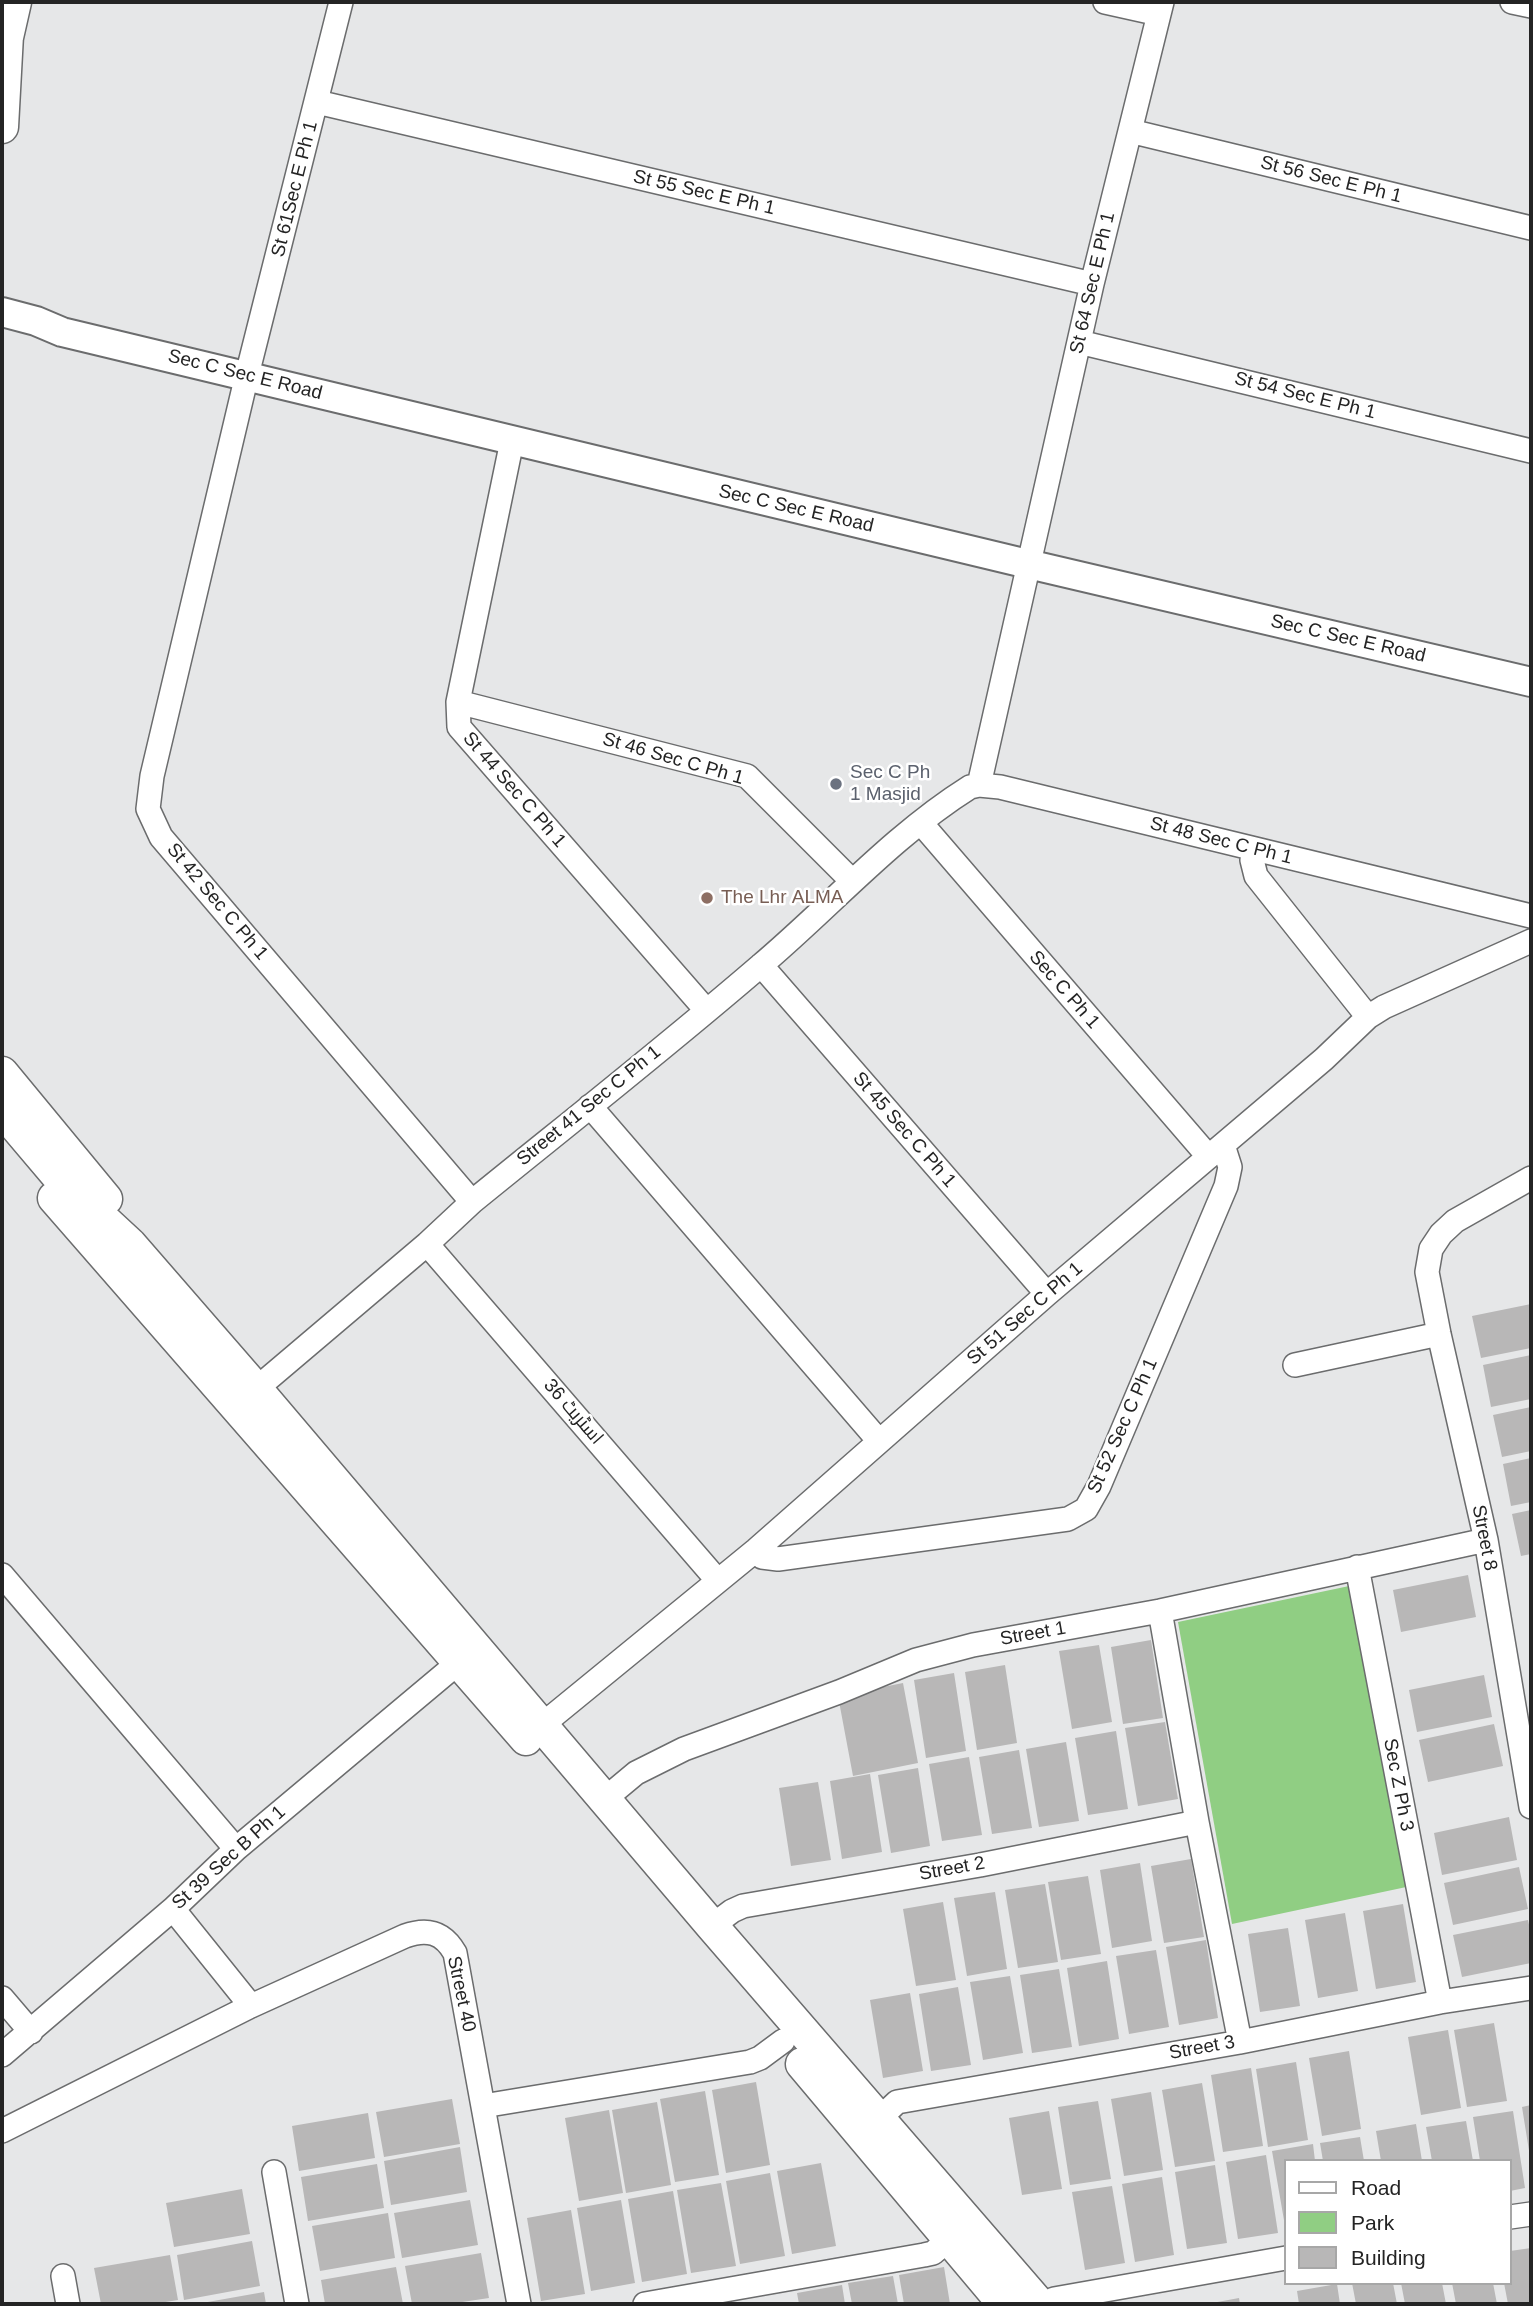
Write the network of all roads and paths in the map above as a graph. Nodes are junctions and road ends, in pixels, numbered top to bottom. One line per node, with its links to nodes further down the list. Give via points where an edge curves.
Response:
1 (15, 2): 7 (main road)
2 (341, 2): 8 (street, St 61Sec E Ph 1)
3 (1105, 2): 6 (street)
4 (1512, 2): 5 (street)
5 (1531, 6)
6 (1160, 8): 10 (street, St 64 Sec E Ph 1)
7 (5, 47): 9 (main road)
8 (317, 102): 12 (street, St 55 Sec E Ph 1); 17 (street, St 61Sec E Ph 1)
9 (2, 127)
10 (1130, 131): 11 (street, St 56 Sec E Ph 1); 12 (street, St 64 Sec E Ph 1)
11 (1531, 228)
12 (1092, 284): 16 (street, St 64 Sec E Ph 1)
13 (2, 312): 15 (street, Sec C Sec E Road)
14 (2, 328): 15 (street, Sec C Sec E Road, via 35,335)
15 (62, 332): 17 (street, Sec C Sec E Road)
16 (1079, 342): 19 (street, St 54 Sec E Ph 1); 20 (street, St 64 Sec E Ph 1)
17 (247, 375): 18 (street, Sec C Sec E Road); 38 (street, St 42 Sec C Ph 1, via 148,809 161,837)
18 (512, 441): 20 (street, Sec C Sec E Road); 22 (street, St 44 Sec C Ph 1)
19 (1531, 451)
20 (1028, 564): 21 (street, Sec C Sec E Road); 23 (street, St 64 Sec E Ph 1)
21 (1531, 682)
22 (458, 702): 26 (street, St 46 Sec C Ph 1, via 747,776); 30 (street, St 44 Sec C Ph 1, via 459,727)
23 (979, 785): 24 (street); 25 (street, St 48 Sec C Ph 1)
24 (921, 823): 26 (street, Street 41 Sec C Ph 1); 36 (street, Sec C Ph 1)
25 (1255, 849): 27 (street, St 48 Sec C Ph 1); 31 (street, via 1256,876)
26 (852, 881): 29 (street, Street 41 Sec C Ph 1)
27 (1531, 916)
28 (1531, 941): 31 (street, St 51 Sec C Ph 1)
29 (761, 965): 30 (street, Street 41 Sec C Ph 1); 41 (street, St 45 Sec C Ph 1)
30 (706, 1010): 33 (street, Street 41 Sec C Ph 1)
31 (1368, 1017): 36 (street, St 51 Sec C Ph 1)
32 (2, 1073): 39 (main road, via 106,1199)
33 (590, 1105): 38 (street, Street 41 Sec C Ph 1); 45 (street)
34 (2, 1110): 39 (main road, via 62,1181)
35 (2, 1138): 52 (main road)
36 (1215, 1151): 41 (street, St 51 Sec C Ph 1); 47 (street, St 52 Sec C Ph 1, via 1230,1167 1226,1186 1086,1509 1068,1519 778,1559)
37 (1531, 1178): 42 (street, Street 8, via 1455,1221 1431,1249 1427,1272)
38 (472, 1202): 40 (street, Street 41 Sec C Ph 1)
39 (130, 1244): 44 (main road)
40 (427, 1244): 44 (street, Street 41 Sec C Ph 1); 50 (street, اسٹریٹ 36)
41 (1047, 1294): 45 (street, St 51 Sec C Ph 1)
42 (1438, 1334): 43 (street); 46 (street, Street 8)
43 (1295, 1365)
44 (256, 1389): 53 (main road)
45 (879, 1440): 47 (street, St 51 Sec C Ph 1)
46 (1486, 1540): 48 (street, Street 1); 54 (street, Street 8)
47 (756, 1550): 50 (street, St 51 Sec C Ph 1)
48 (1357, 1567): 51 (street, Street 1); 63 (street, Sec Z Ph 3)
49 (2, 1575): 58 (street)
50 (718, 1581): 53 (street, St 51 Sec C Ph 1)
51 (1160, 1611): 55 (street, Street 1, via 974,1644 916,1660 684,1749 636,1773); 57 (street)
52 (458, 1663): 58 (street, St 39 Sec B Ph 1); 66 (main road)
53 (542, 1725): 55 (main road)
54 (1525, 1733): 56 (street, Street 8)
55 (606, 1798): 60 (main road)
56 (1531, 1807)
57 (1197, 1822): 60 (street, Street 2, via 743,1906); 67 (street)
58 (236, 1849): 59 (street, St 39 Sec B Ph 1)
59 (173, 1909): 64 (street); 65 (street, St 39 Sec B Ph 1)
60 (712, 1926): 70 (main road)
61 (1531, 1988): 63 (street, Street 3)
62 (2, 1998): 65 (street)
63 (1440, 2002): 67 (street, Street 3)
64 (251, 2006): 69 (street, Street 40, via 405,1936 435,1932 455,1953); 71 (street, Street 40)
65 (30, 2032): 68 (street, St 39 Sec B Ph 1)
66 (783, 2040): 69 (street, via 750,2062); 75 (main road)
67 (1240, 2042): 70 (street, Street 3, via 897,2102)
68 (2, 2055)
69 (483, 2106): 80 (street)
70 (878, 2120): 83 (main road)
71 (2, 2130)
72 (274, 2172): 79 (street)
73 (1531, 2214): 74 (street)
74 (1512, 2217)
75 (948, 2240): 81 (street, via 924,2255); 82 (main road)
76 (1284, 2258): 84 (street, via 1054,2299)
77 (62, 2276): 78 (street)
78 (68, 2304)
79 (297, 2304)
80 (519, 2304)
81 (645, 2304)
82 (1004, 2304)
83 (1039, 2304)
84 (1049, 2304)

